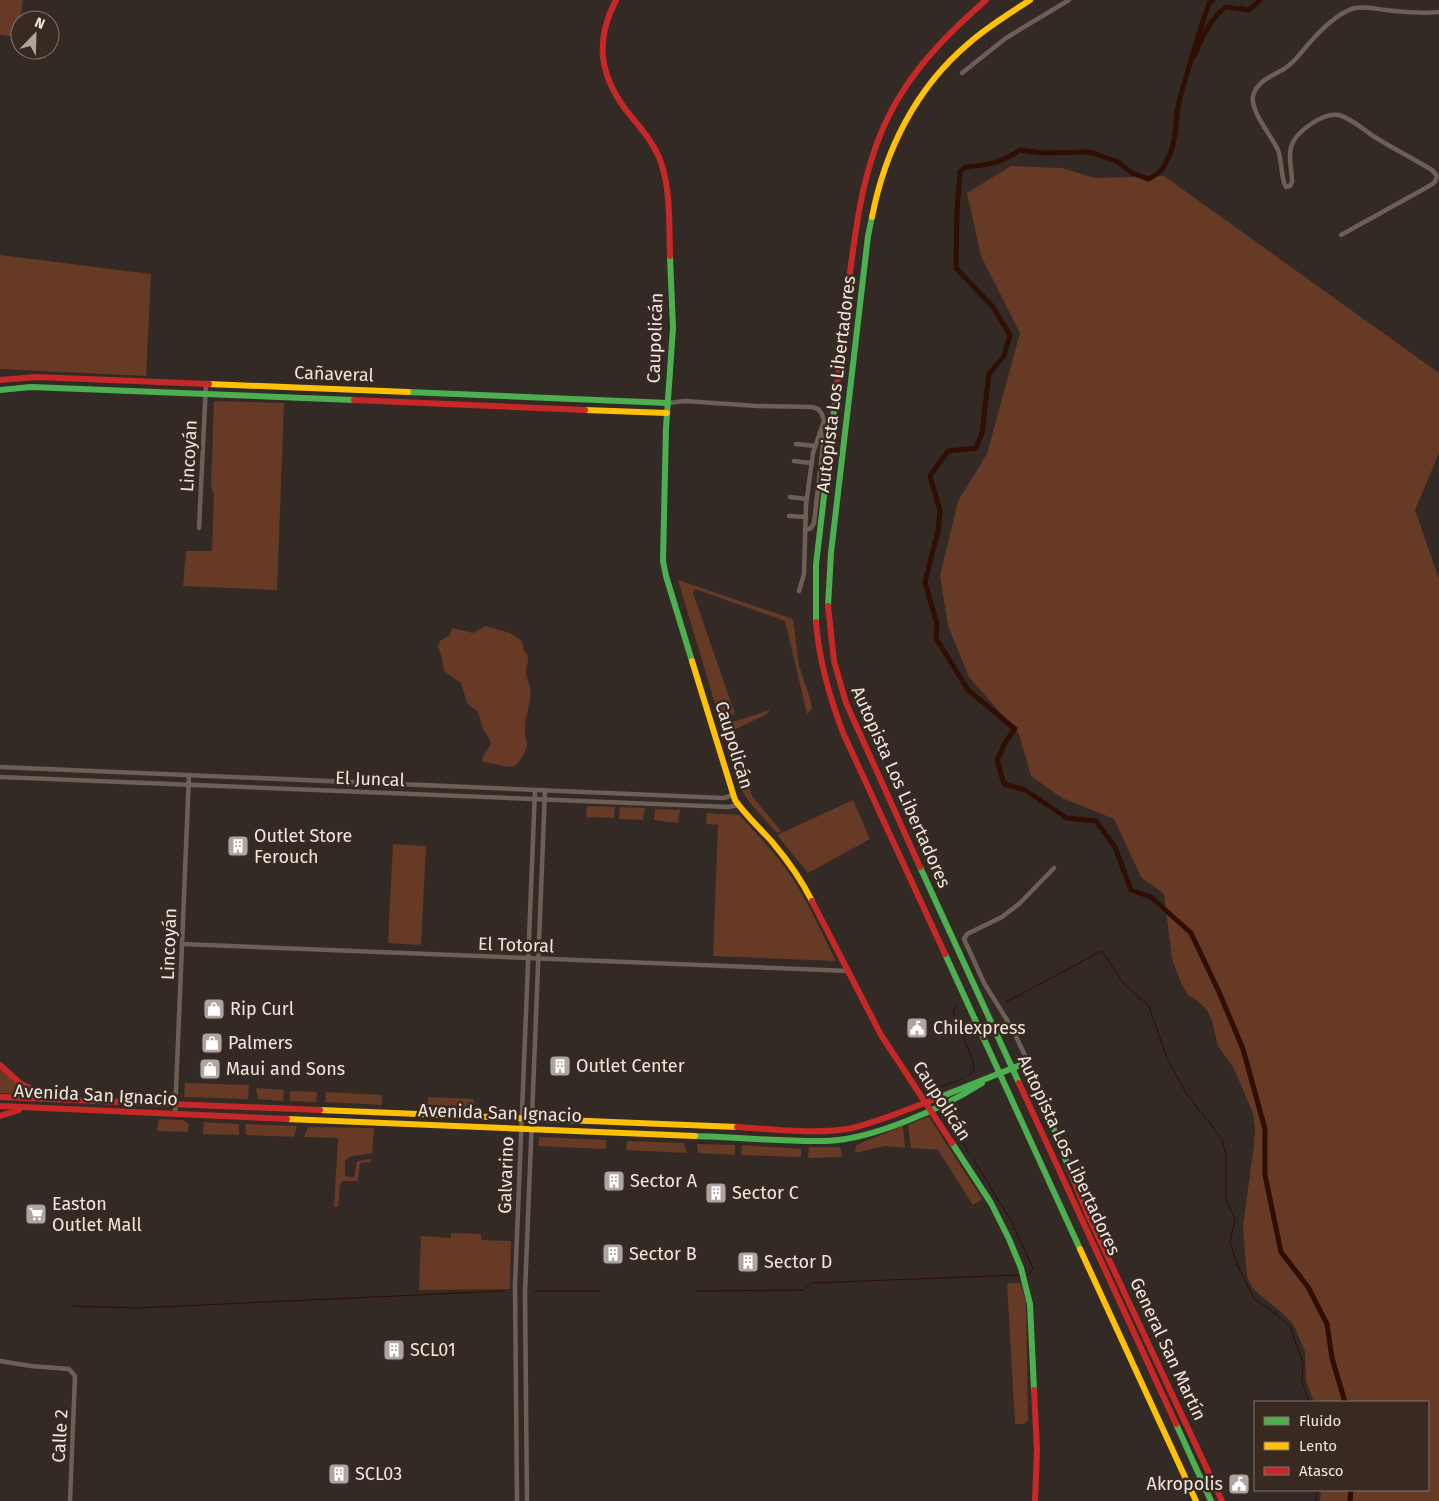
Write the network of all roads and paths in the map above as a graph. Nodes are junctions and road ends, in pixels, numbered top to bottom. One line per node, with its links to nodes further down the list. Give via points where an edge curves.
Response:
1 (616, 0): 12 (main road, Caupolicán, via 604,30 604,69 616,96 652,143 665,179 673,328)
2 (986, 0): 80 (main road, Autopista Los Libertadores, via 942,39 914,73 885,122 865,177 856,224 817,558 817,638 829,695 839,724)
3 (1030, 0): 81 (main road, Autopista Los Libertadores, via 985,28 941,70 907,118 884,168 868,236 831,553 828,623 833,657 850,714)
4 (1069, 0): 6 (street, via 1006,38)
5 (1439, 12): 7 (street, via 1358,7 1350,10 1319,33 1285,68 1262,81 1254,94 1252,103 1278,151 1286,186 1292,182 1292,142 1308,125 1331,115 1351,121 1437,176 1431,185)
6 (962, 73)
7 (1341, 235)
8 (0, 380): 9 (main road, Cañaveral, via 36,377)
9 (206, 384): 11 (street, Lincoyán); 12 (main road, Cañaveral)
10 (0, 390): 11 (main road, Cañaveral, via 32,386)
11 (206, 394): 13 (main road, Cañaveral); 23 (street, Lincoyán)
12 (668, 403): 13 (main road, Caupolicán); 14 (street, via 812,406 822,414)
13 (667, 413): 32 (main road, Caupolicán, via 664,566)
14 (821, 432): 16 (street); 24 (street, via 823,445 814,523)
15 (796, 444): 16 (street)
16 (815, 446): 18 (street)
17 (794, 461): 18 (street)
18 (811, 463): 20 (street)
19 (790, 497): 20 (street)
20 (807, 499): 22 (street)
21 (789, 516): 22 (street)
22 (806, 517): 24 (street)
23 (200, 528)
24 (805, 530): 25 (street, via 804,574)
25 (799, 591)
26 (0, 767): 27 (street, El Juncal)
27 (190, 775): 29 (street, Lincoyán); 30 (street, El Juncal)
28 (0, 777): 29 (street, El Juncal)
29 (189, 785): 33 (street, El Juncal); 37 (street, Lincoyán)
30 (536, 790): 31 (street, El Juncal); 33 (street, Galvarino)
31 (546, 790): 32 (street, El Juncal, via 724,798); 34 (street, Galvarino)
32 (733, 795): 35 (main road, Caupolicán)
33 (535, 799): 34 (street, El Juncal); 38 (street, Galvarino)
34 (545, 800): 35 (street, El Juncal, via 729,808); 39 (street, Galvarino)
35 (738, 805): 40 (main road, Caupolicán, via 800,877)
36 (1054, 868): 41 (street, General San Martín, via 1020,902 1002,916 967,934 964,940)
37 (182, 944): 38 (street, El Totoral); 48 (street, Lincoyán)
38 (529, 959): 39 (street, El Totoral); 60 (street, Galvarino)
39 (538, 960): 40 (street, El Totoral); 61 (street, Galvarino)
40 (848, 971): 47 (main road, Caupolicán, via 881,1034)
41 (1028, 1062): 43 (main road, Avenida San Ignacio); 82 (main road, General San Martín, via 1088,1215)
42 (0, 1065): 46 (main road, via 21,1084)
43 (987, 1080): 47 (main road, Avenida San Ignacio); 52 (main road, Avenida San Ignacio)
44 (0, 1097): 45 (main road, Avenida San Ignacio)
45 (42, 1100): 46 (main road, Avenida San Ignacio); 53 (main road)
46 (56, 1100): 48 (main road, Avenida San Ignacio)
47 (926, 1102): 52 (main road, Caupolicán); 54 (main road, Avenida San Ignacio)
48 (176, 1105): 50 (main road, Avenida San Ignacio); 55 (street, Lincoyán)
49 (0, 1106): 51 (main road, Avenida San Ignacio)
50 (213, 1106): 56 (main road, Avenida San Ignacio); 58 (main road)
51 (25, 1108): 53 (main road, Avenida San Ignacio); 57 (main road)
52 (931, 1109): 59 (main road, Avenida San Ignacio); 79 (main road, Caupolicán, via 991,1203 1021,1268 1031,1321 1037,1450)
53 (41, 1110): 55 (main road, Avenida San Ignacio)
54 (906, 1110): 59 (main road); 67 (main road, Avenida San Ignacio, via 870,1124 844,1129)
55 (175, 1114): 58 (main road, Avenida San Ignacio)
56 (411, 1114): 60 (main road, Avenida San Ignacio); 63 (main road)
57 (0, 1116)
58 (212, 1116): 63 (main road, Avenida San Ignacio)
59 (910, 1118): 70 (main road, Avenida San Ignacio, via 875,1132 848,1138)
60 (522, 1119): 61 (main road, Avenida San Ignacio); 64 (street, Galvarino)
61 (532, 1119): 62 (main road, Avenida San Ignacio); 65 (street, Galvarino)
62 (581, 1122): 66 (main road, Avenida San Ignacio); 68 (main road, via 578,1126)
63 (410, 1124): 64 (main road, Avenida San Ignacio)
64 (522, 1129): 65 (main road, Avenida San Ignacio); 72 (street, Galvarino)
65 (531, 1129): 68 (main road, Avenida San Ignacio); 71 (street, Galvarino)
66 (757, 1129): 67 (main road, Avenida San Ignacio); 69 (main road, via 760,1133)
67 (786, 1130): 70 (main road)
68 (580, 1131): 69 (main road, Avenida San Ignacio)
69 (756, 1139): 70 (main road, Avenida San Ignacio)
70 (786, 1140)
71 (525, 1284): 72 (street); 75 (street, Galvarino)
72 (515, 1285): 74 (street, Galvarino)
73 (0, 1362): 76 (street, Calle 2, via 65,1369 73,1373 76,1382)
74 (516, 1456): 75 (street); 77 (street, Galvarino)
75 (526, 1458): 78 (street, Galvarino)
76 (70, 1501)
77 (516, 1501)
78 (527, 1501)
79 (1035, 1501)
80 (1196, 1501)
81 (1211, 1501)
82 (1222, 1501)

